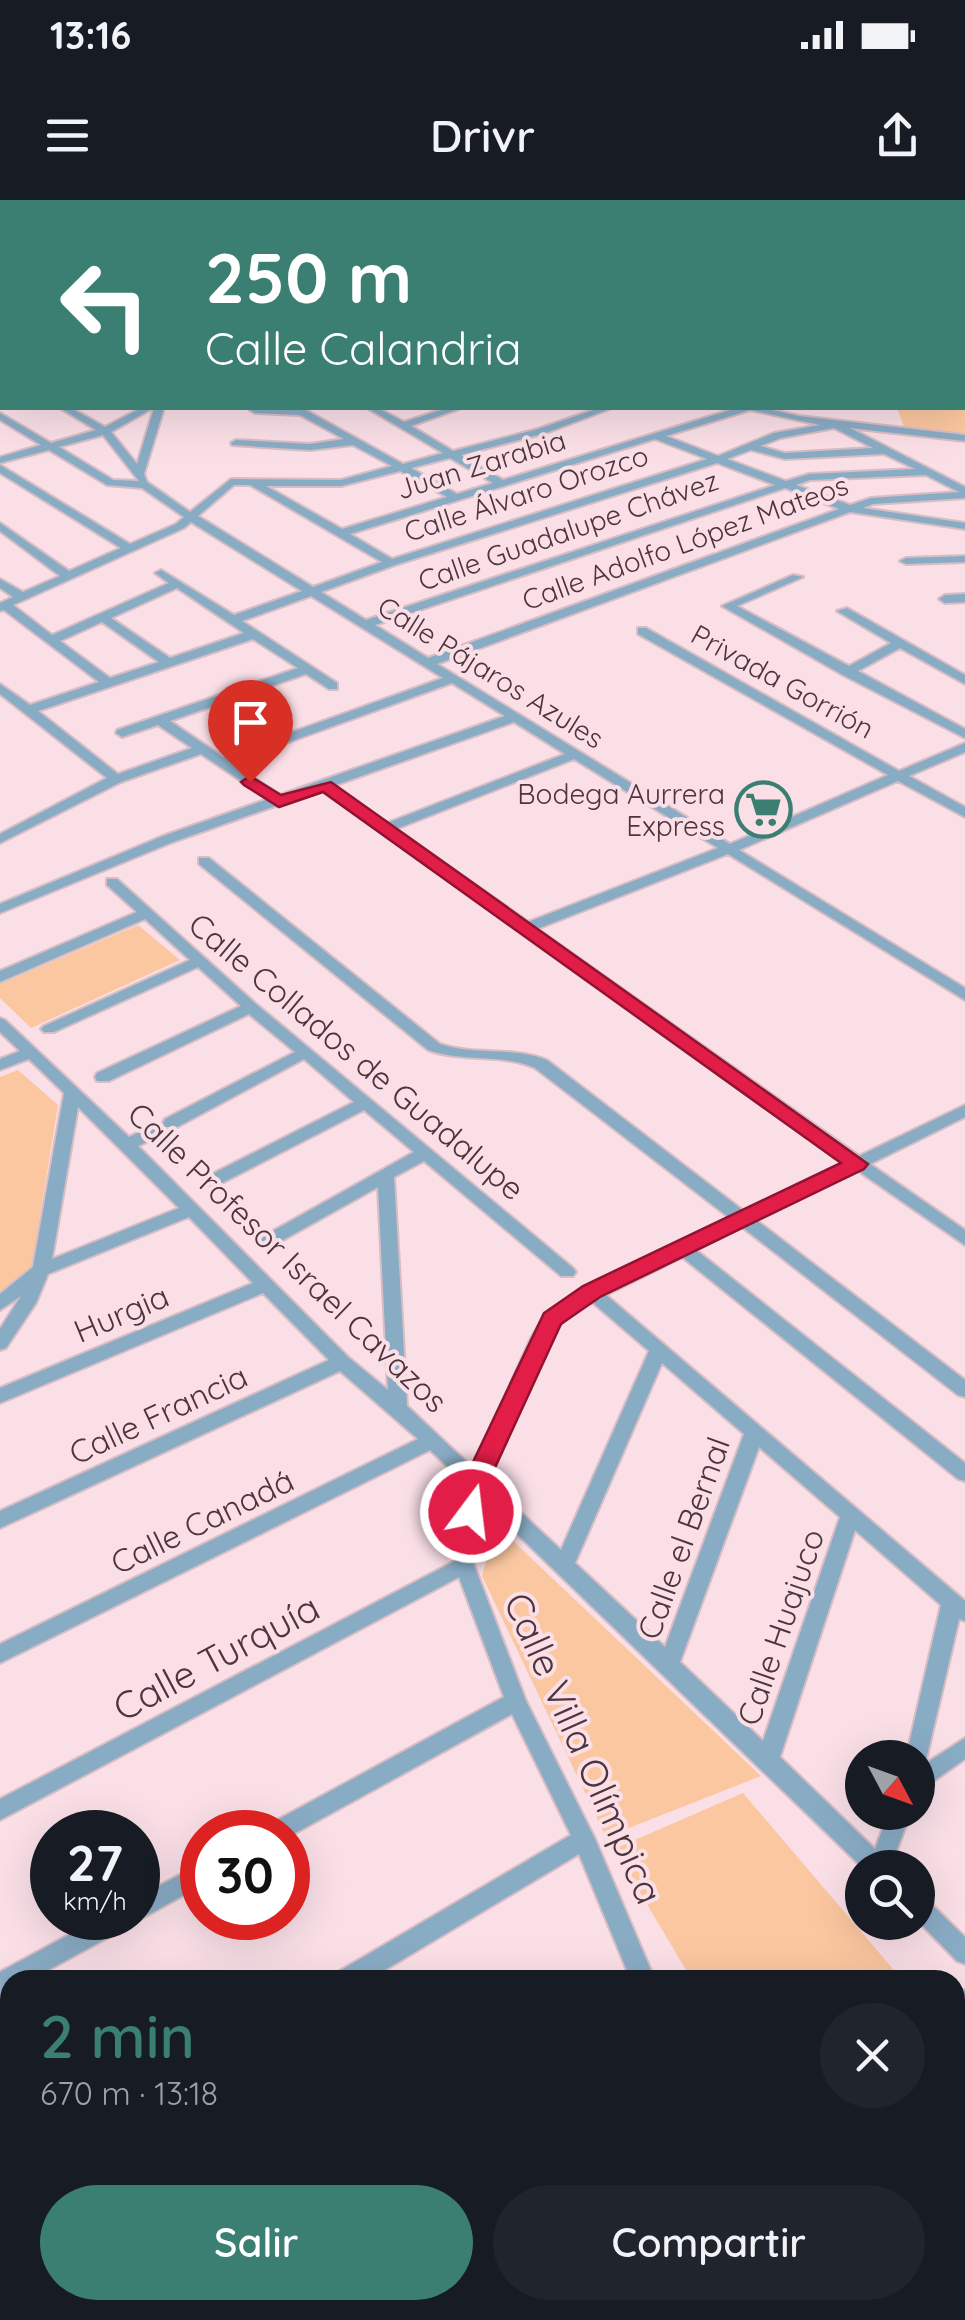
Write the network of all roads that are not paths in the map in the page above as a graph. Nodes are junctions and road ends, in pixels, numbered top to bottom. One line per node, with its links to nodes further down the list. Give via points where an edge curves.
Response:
1 (69, 410): 15 (street)
2 (123, 410): 15 (street)
3 (144, 410): 15 (street)
4 (159, 410): 28 (street)
5 (256, 410): 6 (street)
6 (299, 410): 18 (street)
7 (376, 410): 14 (street)
8 (450, 410): 14 (street)
9 (601, 410): 23 (street, via 542,432)
10 (743, 410): 16 (street, Juan Zarabia)
11 (761, 410): 13 (street)
12 (0, 416): 20 (street)
13 (832, 423): 17 (street); 21 (street, Calle Álvaro Orozco); 22 (street)
14 (405, 425): 23 (street)
15 (108, 430): 20 (street); 28 (street)
16 (655, 436): 24 (street); 30 (street, Juan Zarabia)
17 (965, 438)
18 (356, 441): 19 (street, via 310,448); 26 (street)
19 (236, 442)
20 (50, 447): 25 (street); 28 (street, via 112,483)
21 (753, 447): 22 (street, via 790,456); 24 (street, Calle Álvaro Orozco)
22 (882, 451): 27 (street)
23 (453, 452): 26 (street); 30 (street)
24 (721, 458): 31 (street); 42 (street, Calle Álvaro Orozco)
25 (0, 464): 39 (street)
26 (404, 466): 29 (street, via 332,484); 33 (street)
27 (931, 472): 31 (street, Calle Guadalupe Chávez); 32 (street)
28 (142, 479): 35 (street, Calle Pájaros Azules)
29 (249, 480): 35 (street, via 226,485); 38 (street)
30 (501, 483): 33 (street, Juan Zarabia)
31 (786, 484): 34 (street); 56 (street, Calle Guadalupe Chávez)
32 (965, 493): 34 (street, Calle Adolfo López Mateos)
33 (457, 498): 38 (street, Juan Zarabia)
34 (850, 508): 37 (street); 62 (street, Calle Adolfo López Mateos)
35 (194, 518): 39 (street); 48 (street, Calle Pájaros Azules)
36 (0, 526): 44 (street)
37 (965, 526)
38 (342, 533): 42 (street)
39 (130, 549): 44 (street)
40 (965, 559): 41 (street)
41 (906, 561)
42 (391, 563): 48 (street, Calle Álvaro Orozco)
43 (161, 573): 47 (street)
44 (68, 576): 49 (street)
45 (797, 577): 64 (street, via 728,606)
46 (0, 583): 49 (street)
47 (177, 584): 54 (street); 55 (street)
48 (311, 590): 55 (street, Calle Álvaro Orozco); 56 (street, Calle Pájaros Azules)
49 (22, 598): 52 (street)
50 (945, 598): 51 (street)
51 (965, 598)
52 (3, 606): 59 (street)
53 (843, 611): 60 (street)
54 (104, 618): 59 (street); 61 (street)
55 (234, 620): 58 (street)
56 (366, 624): 62 (street, Calle Pájaros Azules)
57 (642, 631): 79 (street, Privada Gorrión)
58 (254, 634): 61 (street); 63 (street)
59 (51, 640): 67 (street)
60 (900, 643): 64 (street); 66 (street)
61 (169, 663): 67 (street)
62 (427, 663): 65 (street, Calle Pájaros Azules)
63 (308, 670): 68 (street); 72 (street)
64 (847, 672): 74 (street)
65 (452, 679): 71 (street, Calle Pájaros Azules); 78 (street)
66 (965, 680)
67 (110, 684): 70 (street)
68 (333, 686)
69 (0, 688): 70 (street)
70 (29, 710): 80 (street)
71 (516, 718): 77 (street, Calle Pájaros Azules); 81 (street)
72 (161, 721): 73 (street); 76 (street)
73 (122, 734)
74 (965, 734)
75 (965, 747): 79 (street)
76 (200, 750): 78 (street); 80 (street)
77 (576, 754): 84 (street); 86 (street, Calle Pájaros Azules)
78 (221, 762): 82 (street)
79 (899, 776): 83 (street, Privada Gorrión); 86 (street)
80 (116, 779): 85 (street)
81 (325, 786): 82 (street); 84 (street)
82 (279, 801): 89 (street)
83 (965, 813)
84 (387, 828): 91 (street)
85 (0, 840)
86 (728, 849): 91 (street); 94 (street, Calle Pájaros Azules)
87 (204, 862): 111 (street, via 434,1047 456,1055 532,1060)
88 (112, 882): 90 (street, Calle Collados de Guadalupe)
89 (0, 908)
90 (144, 914): 92 (street, Calle Collados de Guadalupe); 93 (street)
91 (529, 927): 107 (street)
92 (198, 962): 95 (street, Calle Collados de Guadalupe); 97 (street)
93 (0, 977)
94 (965, 996)
95 (251, 1007): 99 (street, Calle Collados de Guadalupe); 101 (street)
96 (0, 1023): 98 (street, Calle Profesor Israel Cavazos)
97 (48, 1030)
98 (30, 1052): 100 (street); 102 (street, Calle Profesor Israel Cavazos)
99 (304, 1053): 103 (street, Calle Collados de Guadalupe); 105 (street)
100 (0, 1065)
101 (103, 1077)
102 (72, 1093): 105 (street, Calle Profesor Israel Cavazos); 115 (street)
103 (364, 1103): 106 (street, Calle Collados de Guadalupe); 109 (street)
104 (965, 1110): 107 (street, Calle Villa Olímpica)
105 (128, 1145): 110 (street, Calle Profesor Israel Cavazos)
106 (425, 1153): 108 (street); 116 (street, Calle Collados de Guadalupe)
107 (857, 1164): 111 (street, Calle Villa Olímpica); 113 (street)
108 (386, 1176): 112 (street); 125 (street)
109 (212, 1182)
110 (191, 1210): 115 (street); 117 (street, Calle Profesor Israel Cavazos)
111 (742, 1219): 114 (street, Calle Villa Olímpica); 123 (street)
112 (270, 1240)
113 (965, 1240)
114 (682, 1248): 118 (street, Calle Villa Olímpica); 128 (street)
115 (40, 1270): 119 (street); 120 (street)
116 (567, 1272)
117 (264, 1286): 122 (street, Calle Profesor Israel Cavazos); 124 (street, Hurgia)
118 (592, 1292): 121 (street); 129 (street, Calle Villa Olímpica, via 552,1318)
119 (0, 1304)
120 (0, 1342)
121 (658, 1352): 126 (street); 132 (street)
122 (342, 1362): 125 (street, Calle Profesor Israel Cavazos); 131 (street, Calle Francia)
123 (965, 1390)
124 (0, 1396)
125 (398, 1410): 127 (street, Calle Profesor Israel Cavazos)
126 (754, 1434): 130 (street); 136 (street, Calle el Bernal)
127 (431, 1441): 129 (street, Calle Profesor Israel Cavazos); 135 (street, Calle Canadá)
128 (965, 1474)
129 (475, 1485): 132 (street, Calle Profesor Israel Cavazos); 133 (street, Calle Villa Olímpica)
130 (850, 1515): 134 (street); 140 (street, Calle Huajuco)
131 (0, 1520)
132 (564, 1565): 136 (street, Calle Profesor Israel Cavazos)
133 (464, 1566): 137 (street, Calle Villa Olímpica); 142 (street, Calle Turquía)
134 (959, 1608): 138 (street)
135 (0, 1654)
136 (668, 1664): 140 (street, Calle Profesor Israel Cavazos)
137 (516, 1701): 143 (street); 144 (street, Calle Villa Olímpica)
138 (922, 1740)
139 (965, 1748): 141 (street)
140 (768, 1759): 145 (street, Calle Profesor Israel Cavazos)
141 (935, 1770)
142 (0, 1810)
143 (310, 1813)
144 (584, 1839): 150 (street); 151 (street, Calle Villa Olímpica)
145 (862, 1850)
146 (935, 1921): 148 (street)
147 (81, 1940): 149 (street)
148 (962, 1945)
149 (26, 1970)
150 (363, 1970)
151 (639, 1970)

